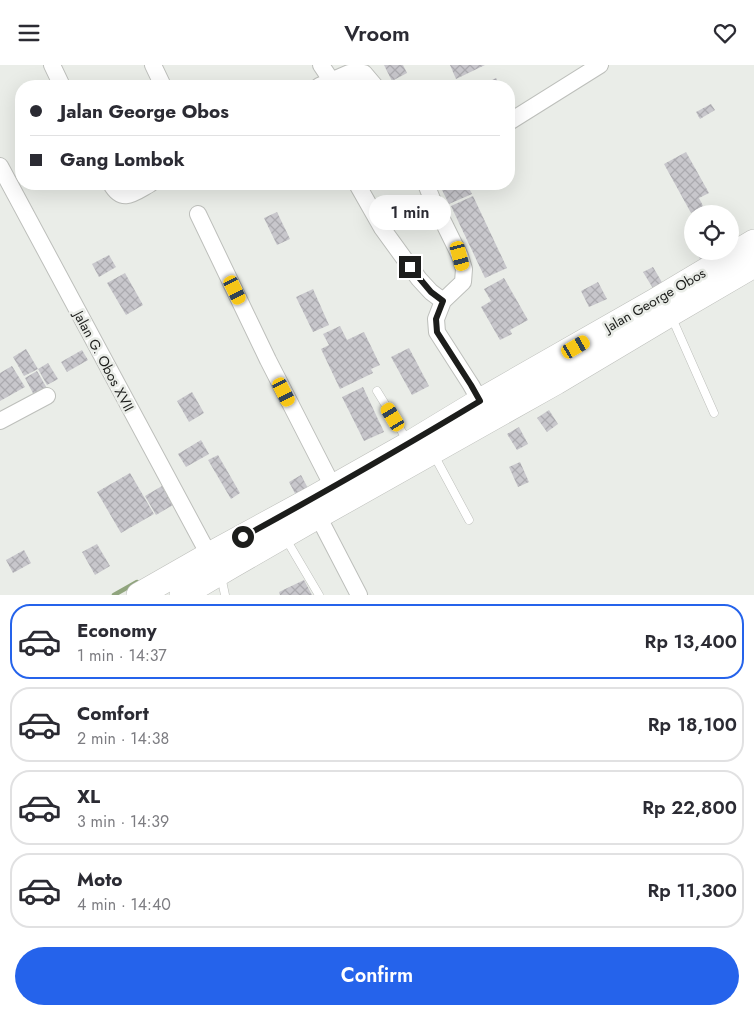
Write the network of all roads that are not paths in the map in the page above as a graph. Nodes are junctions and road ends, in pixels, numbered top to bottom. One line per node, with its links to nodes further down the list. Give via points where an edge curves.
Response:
1 (52, 65): 5 (street)
2 (152, 65): 6 (street)
3 (321, 65): 7 (street)
4 (600, 65): 10 (street)
5 (59, 80)
6 (160, 80)
7 (324, 80)
8 (332, 80): 9 (street, via 349,73 364,73)
9 (369, 80)
10 (515, 118)
11 (0, 167): 31 (street, Jalan G. Obos XVII)
12 (114, 190): 13 (street, via 126,196)
13 (138, 190)
14 (360, 190): 19 (street, via 382,229 419,279)
15 (428, 190): 19 (street, via 464,269 463,282)
16 (198, 214): 27 (street)
17 (754, 242): 23 (main road, Jalan George Obos)
18 (754, 265): 20 (main road, Jalan George Obos)
19 (443, 301): 23 (street, via 436,319 437,332)
20 (670, 314): 24 (lane); 26 (main road, Jalan George Obos, via 556,382)
21 (377, 391): 26 (lane)
22 (47, 396): 25 (street)
23 (480, 401): 26 (main road, Jalan George Obos)
24 (714, 413)
25 (0, 421)
26 (421, 448): 27 (main road, Jalan George Obos); 28 (main road, Jalan George Obos); 29 (lane)
27 (333, 487): 31 (main road, Jalan George Obos)
28 (318, 516): 30 (main road, Jalan George Obos); 35 (street)
29 (469, 520)
30 (284, 535): 31 (main road, Jalan George Obos); 34 (lane)
31 (218, 574): 32 (main road, Jalan George Obos); 33 (main road, Jalan George Obos)
32 (139, 595)
33 (182, 595)
34 (319, 595)
35 (360, 595)

